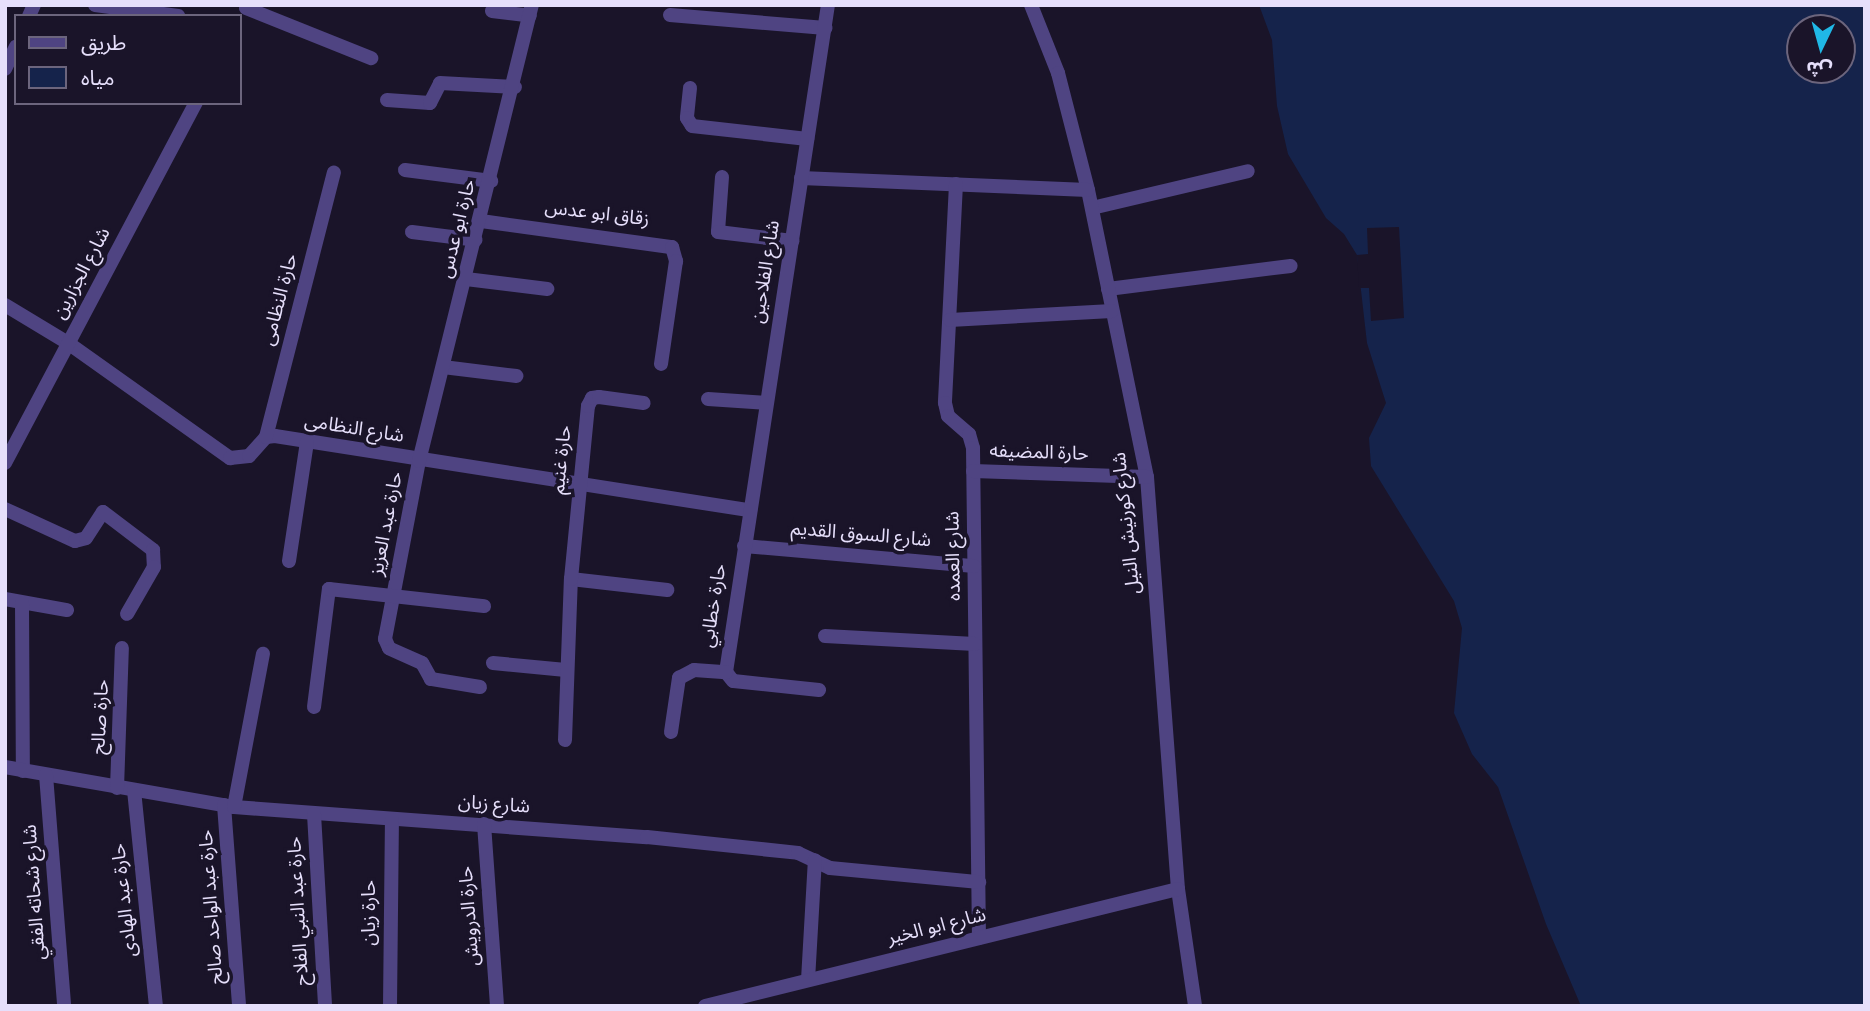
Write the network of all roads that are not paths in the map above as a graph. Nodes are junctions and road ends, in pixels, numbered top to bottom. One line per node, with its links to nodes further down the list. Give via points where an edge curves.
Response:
1 (95, 5): 7 (street)
2 (828, 5): 9 (street, شارع الفلاحين)
3 (1031, 5): 25 (street, شارع كورنيش النيل, via 1058,73)
4 (244, 11): 11 (street)
5 (492, 11): 6 (street)
6 (531, 11): 13 (street, حارة ابو عدس)
7 (163, 14)
8 (670, 15): 9 (street)
9 (825, 28): 17 (street, شارع الفلاحين)
10 (14, 50): 12 (street)
11 (371, 58)
12 (5, 69)
13 (514, 87): 15 (street, via 440,83 430,103); 23 (street, حارة ابو عدس)
14 (690, 88): 17 (street, via 687,118 692,127)
15 (387, 100)
16 (194, 105): 38 (street, شارع الجزارين)
17 (807, 139): 22 (street, شارع الفلاحين)
18 (405, 170): 23 (street)
19 (1248, 171): 26 (street)
20 (334, 173): 45 (street, حارة النظامى)
21 (722, 177): 30 (street, via 718,232)
22 (801, 178): 24 (street); 30 (street, شارع الفلاحين)
23 (491, 181): 27 (street, حارة ابو عدس)
24 (956, 184): 25 (street); 37 (street, شارع العمده)
25 (1088, 190): 26 (street, شارع كورنيش النيل)
26 (1092, 208): 34 (street, شارع كورنيش النيل)
27 (481, 221): 29 (street, حارة ابو عدس); 39 (street, زقاق ابو عدس, via 672,247 676,261)
28 (412, 232): 29 (street)
29 (476, 240): 32 (street, حارة ابو عدس)
30 (792, 241): 44 (street, شارع الفلاحين)
31 (1291, 265): 34 (street)
32 (466, 279): 33 (street); 40 (street, حارة ابو عدس)
33 (547, 289)
34 (1108, 289): 36 (street, شارع كورنيش النيل)
35 (5, 306): 38 (street)
36 (1112, 311): 37 (street); 50 (street, شارع كورنيش النيل)
37 (950, 320): 49 (street, شارع العمده, via 945,403 948,416 969,434)
38 (68, 342): 45 (street, via 230,457 249,456); 48 (street, شارع الجزارين)
39 (661, 364)
40 (443, 367): 41 (street); 47 (street, حارة ابو عدس)
41 (516, 376)
42 (708, 399): 44 (street)
43 (644, 403): 51 (street, حارة غنيم, via 592,398)
44 (766, 403): 53 (street, شارع الفلاحين)
45 (266, 437): 46 (street, شارع النظامى)
46 (307, 442): 47 (street, شارع النظامى); 55 (street)
47 (419, 461): 51 (street, شارع النظامى); 59 (street, حارة عبد العزيز)
48 (5, 463)
49 (973, 471): 50 (street, حارة المضيفه); 56 (street, شارع العمده)
50 (1147, 477): 88 (street, شارع كورنيش النيل)
51 (579, 485): 53 (street, شارع النظامى); 57 (street, حارة غنيم)
52 (5, 509): 64 (street, via 75,541 86,538 103,512 153,550 154,567)
53 (750, 510): 54 (street, شارع الفلاحين)
54 (744, 545): 56 (street, شارع السوق القديم); 71 (street, حارة خطابي)
55 (289, 561)
56 (974, 566): 66 (street, شارع العمده)
57 (571, 579): 58 (street); 70 (street, حارة غنيم)
58 (667, 590)
59 (394, 594): 62 (street, حارة عبد العزيز); 72 (street, حارة عبد العزيز, via 386,645 413,656 438,682); 74 (street, حارة عبد العزيز, via 329,589)
60 (5, 599): 61 (street)
61 (22, 603): 63 (street); 78 (street)
62 (484, 606)
63 (67, 610)
64 (127, 614)
65 (825, 636): 66 (street)
66 (975, 644): 87 (street, شارع العمده)
67 (122, 648): 80 (street, حارة صالح)
68 (263, 654): 82 (street, حارة عبد الواحد صالح)
69 (493, 663): 70 (street)
70 (566, 670): 76 (street, حارة غنيم)
71 (726, 672): 73 (street, حارة خطابي, via 733,681); 75 (street, حارة خطابي, via 694,670 679,678)
72 (480, 687)
73 (819, 690)
74 (314, 707)
75 (671, 732)
76 (565, 740)
77 (5, 767): 78 (street, شارع زيان)
78 (23, 771): 79 (street, شارع زيان)
79 (46, 775): 80 (street, شارع زيان); 91 (street, شارع شحاته الفقي)
80 (117, 788): 81 (street, شارع زيان)
81 (134, 790): 82 (street, شارع زيان); 92 (street, حارة عبد الهادى)
82 (229, 806): 83 (street, شارع زيان); 93 (street, حارة عبد الواحد صالح)
83 (314, 814): 84 (street, شارع زيان); 94 (street, حارة عبد النبي الفلاح)
84 (391, 820): 85 (street, شارع زيان); 95 (street, حارة زيان)
85 (484, 824): 86 (street, شارع زيان, via 798,853); 96 (street, حارة الدرويش)
86 (815, 860): 87 (street, شارع زيان, via 831,867); 90 (street)
87 (979, 882): 89 (street, شارع العمده)
88 (1178, 889): 89 (street, شارع ابو الخير); 98 (street, شارع كورنيش النيل)
89 (979, 938): 90 (street, شارع ابو الخير)
90 (808, 980): 97 (street, شارع ابو الخير)
91 (64, 1006)
92 (156, 1006)
93 (239, 1006)
94 (325, 1006)
95 (390, 1006)
96 (497, 1006)
97 (705, 1006)
98 (1195, 1006)

